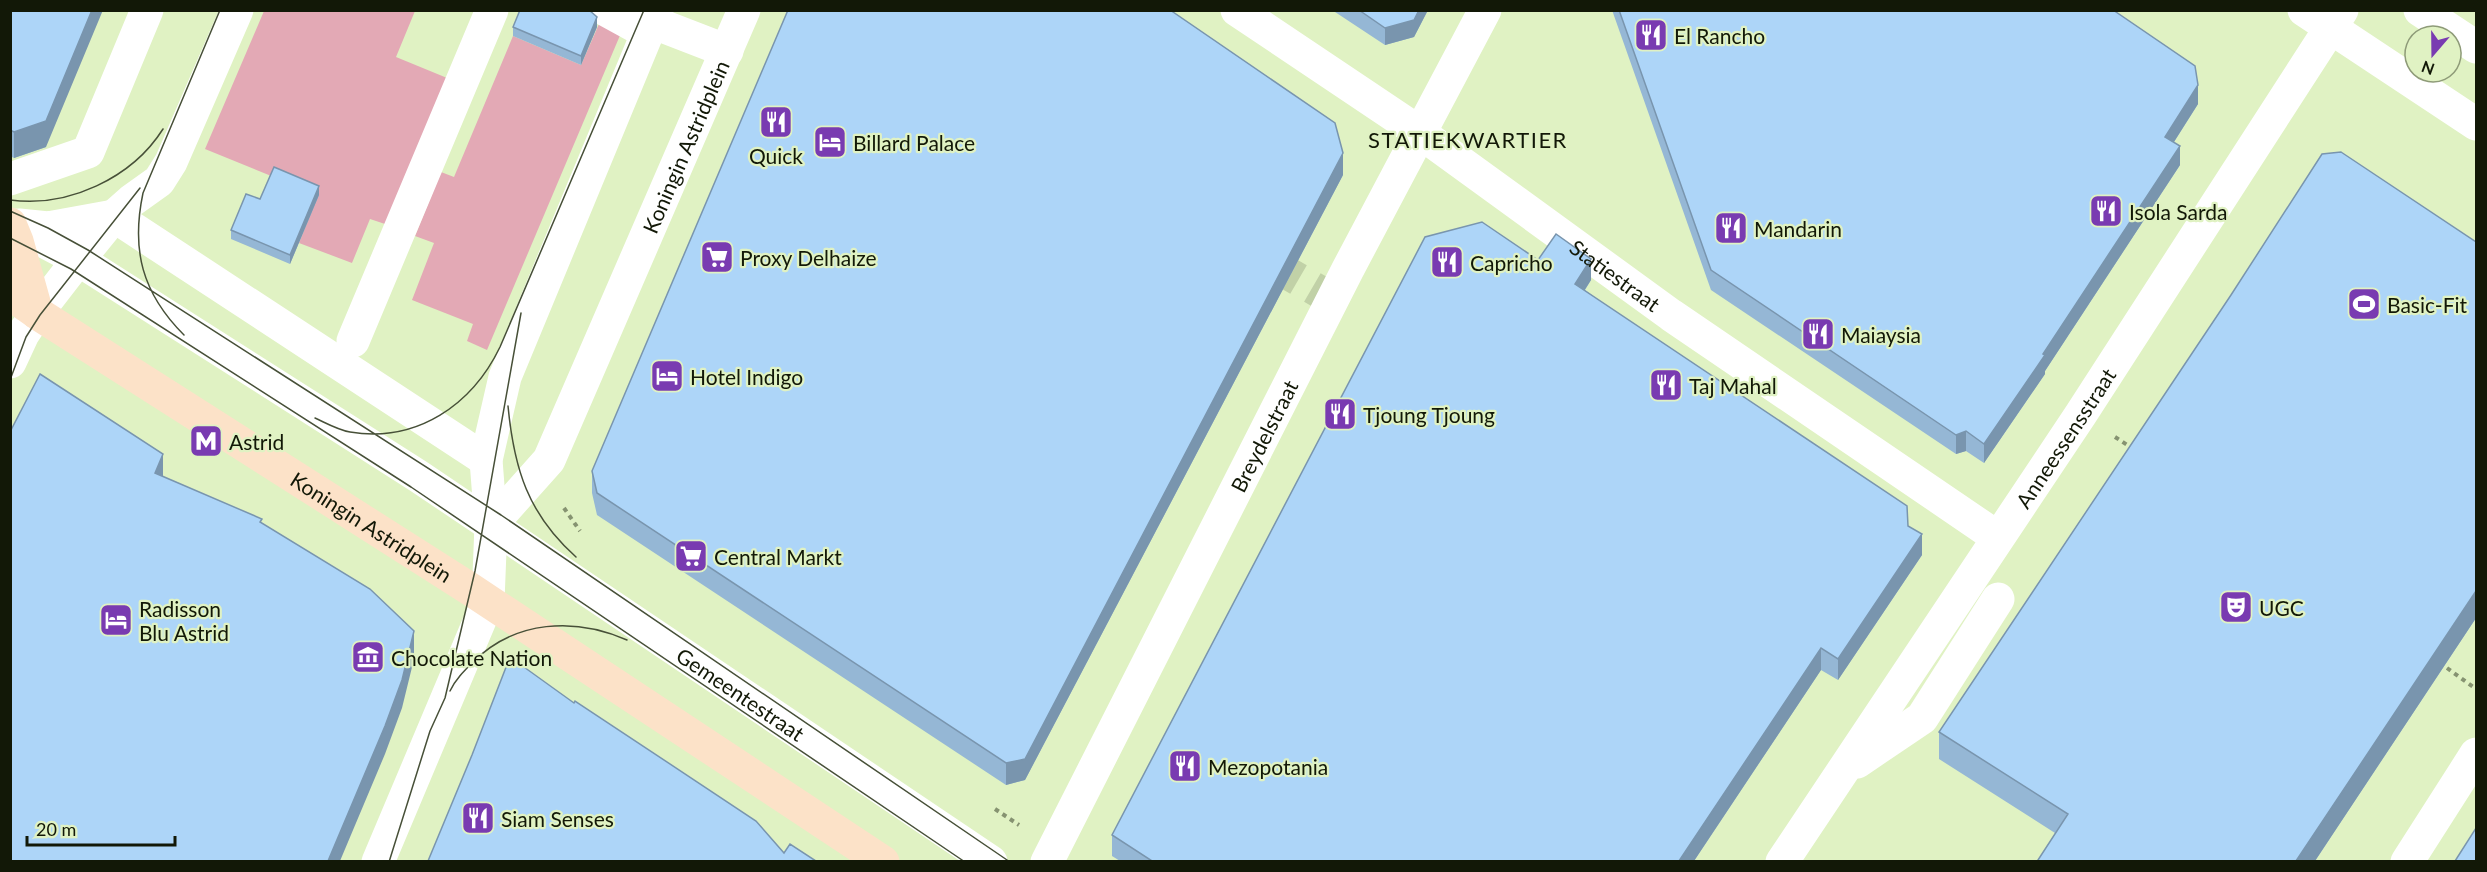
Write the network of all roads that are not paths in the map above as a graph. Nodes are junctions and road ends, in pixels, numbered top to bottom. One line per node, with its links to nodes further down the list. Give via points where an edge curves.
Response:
1 (147, 10): 15 (street, via 88,152)
2 (237, 10): 16 (street, via 171,162 159,181)
3 (492, 10): 21 (street)
4 (606, 10): 9 (street, Koningin Astridplein, via 637,27)
5 (744, 10): 12 (street, Koningin Astridplein)
6 (1237, 10): 14 (street, Statiestraat)
7 (1485, 10): 14 (street, Breydelstraat)
8 (2420, 10): 11 (street)
9 (655, 16): 12 (street, Koningin Astridplein); 23 (street, via 511,358 498,398)
10 (2326, 16): 13 (street); 25 (street, Anneessensstraat, via 2081,414)
11 (2476, 48)
12 (727, 51): 24 (street, Koningin Astridplein, via 549,460)
13 (2476, 124)
14 (1419, 132): 25 (street, Statiestraat, via 1671,315); 33 (street, Breydelstraat)
15 (10, 179)
16 (114, 216): 17 (street, via 48,228); 18 (street); 23 (street)
17 (12, 224): 18 (street); 20 (main road)
18 (79, 260): 20 (street); 24 (street)
19 (10, 294): 20 (main road, Koningin Astridplein)
20 (37, 313): 22 (street); 27 (main road, Koningin Astridplein)
21 (353, 341)
22 (10, 362)
23 (486, 460): 24 (street)
24 (491, 525): 27 (street); 32 (street, Gemeentestraat)
25 (1997, 537): 29 (street, Anneessensstraat)
26 (1998, 599): 29 (street, via 1922,718)
27 (488, 600): 30 (street); 31 (main road)
28 (2476, 754): 35 (street)
29 (1843, 771): 34 (street, Anneessensstraat)
30 (378, 861)
31 (883, 861)
32 (991, 861)
33 (1047, 861)
34 (1782, 861)
35 (2407, 861)

